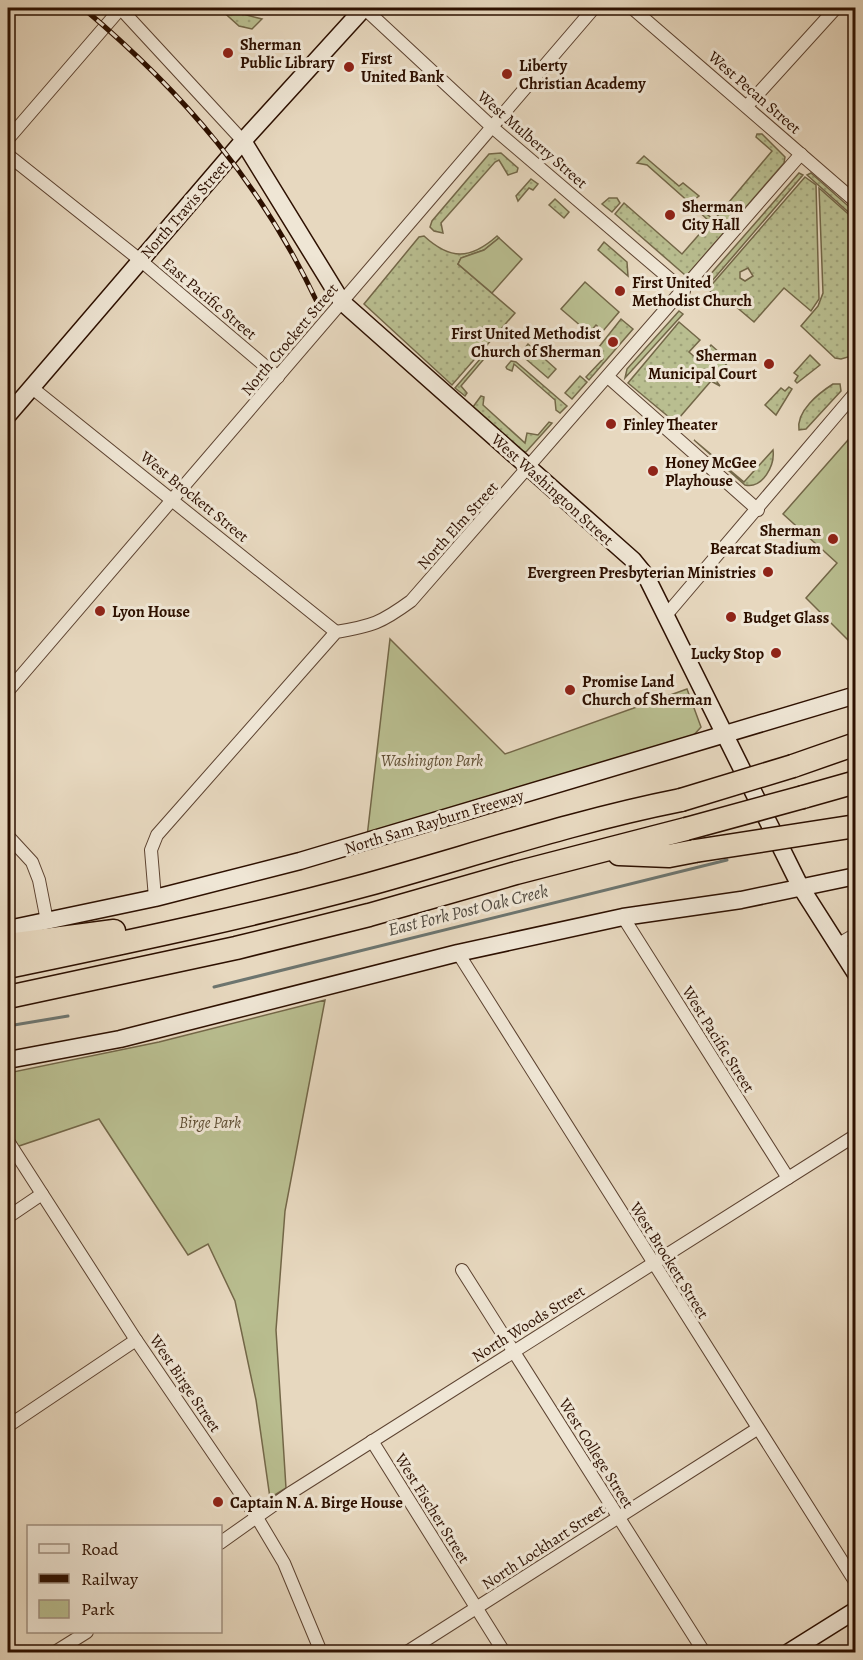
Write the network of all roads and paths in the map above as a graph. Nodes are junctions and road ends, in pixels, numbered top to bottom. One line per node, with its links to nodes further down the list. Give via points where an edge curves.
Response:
1 (121, 8): 8 (street); 9 (street)
2 (363, 8): 7 (street, West Mulberry Street); 9 (main road, North Travis Street)
3 (594, 8): 7 (street, North Crockett Street)
4 (632, 8): 6 (street, West Pecan Street)
5 (836, 8): 6 (street)
6 (747, 106): 10 (street, West Pecan Street)
7 (492, 127): 14 (street, West Mulberry Street); 15 (street, North Crockett Street)
8 (8, 140)
9 (243, 141): 13 (main road, North Travis Street); 15 (main road, West Washington Street)
10 (801, 154): 12 (street, West Pecan Street); 14 (street, North Elm Street)
11 (8, 156): 13 (street, East Pacific Street)
12 (855, 202)
13 (140, 260): 16 (street, East Pacific Street); 18 (main road, North Travis Street)
14 (684, 291): 17 (street, North Elm Street)
15 (342, 302): 16 (street, North Crockett Street); 21 (main road, West Washington Street)
16 (278, 377): 22 (street, North Crockett Street)
17 (608, 377): 21 (street, North Elm Street); 23 (street)
18 (31, 387): 20 (main road, North Travis Street); 22 (street, West Brockett Street)
19 (855, 392): 23 (street)
20 (11, 404)
21 (529, 468): 24 (main road, West Washington Street, via 633,560); 25 (street, North Elm Street, via 411,601 373,626)
22 (173, 499): 25 (street, West Brockett Street); 26 (street, North Crockett Street)
23 (758, 510): 24 (street)
24 (667, 614): 28 (main road, West Washington Street)
25 (336, 632): 36 (street, via 157,836 151,850)
26 (8, 691)
27 (855, 695): 28 (main road, North Sam Rayburn Freeway)
28 (723, 734): 35 (main road, West Washington Street); 36 (main road, North Sam Rayburn Freeway, via 300,861)
29 (855, 744): 37 (highway, bridge, via 681,800 615,813 366,885)
30 (855, 782): 33 (highway, bridge)
31 (855, 826): 33 (highway, bridge, via 669,856)
32 (8, 836): 39 (street, via 32,862)
33 (597, 853): 47 (highway, via 256,943)
34 (855, 876): 35 (main road)
35 (801, 886): 38 (main road, via 741,900); 43 (main road, West Washington Street)
36 (155, 898): 39 (main road, North Sam Rayburn Freeway)
37 (240, 916): 42 (highway); 45 (highway)
38 (623, 917): 44 (main road); 51 (street, West Pacific Street)
39 (47, 921): 40 (main road, North Sam Rayburn Freeway)
40 (8, 929)
41 (855, 934): 43 (street)
42 (8, 945)
43 (837, 945): 46 (main road, West Washington Street)
44 (458, 953): 48 (main road, via 120,1039); 54 (street, West Brockett Street)
45 (8, 967)
46 (855, 974)
47 (8, 997)
48 (8, 1060)
49 (855, 1135): 51 (street, North Woods Street)
50 (8, 1141): 52 (street, West Birge Street)
51 (788, 1178): 54 (street, North Woods Street)
52 (42, 1194): 53 (street); 56 (street, West Birge Street)
53 (8, 1217)
54 (653, 1263): 57 (street, North Woods Street); 59 (street, West Brockett Street)
55 (462, 1270): 57 (street, West College Street)
56 (136, 1340): 58 (street); 61 (street, West Birge Street)
57 (514, 1351): 60 (street, North Woods Street); 62 (street, West College Street)
58 (8, 1426)
59 (757, 1429): 62 (street, North Lockhart Street); 64 (street, West Brockett Street)
60 (372, 1441): 61 (street, North Woods Street); 65 (street, West Fischer Street)
61 (256, 1516): 63 (street, North Woods Street); 69 (street, West Birge Street, via 284,1563)
62 (618, 1518): 65 (street, North Lockhart Street); 72 (street, West College Street)
63 (222, 1542)
64 (855, 1583)
65 (476, 1608): 70 (street, North Lockhart Street); 71 (street, West Fischer Street)
66 (855, 1610): 73 (main road)
67 (85, 1633): 68 (street)
68 (55, 1653)
69 (321, 1653)
70 (407, 1653)
71 (504, 1653)
72 (704, 1653)
73 (789, 1653)

